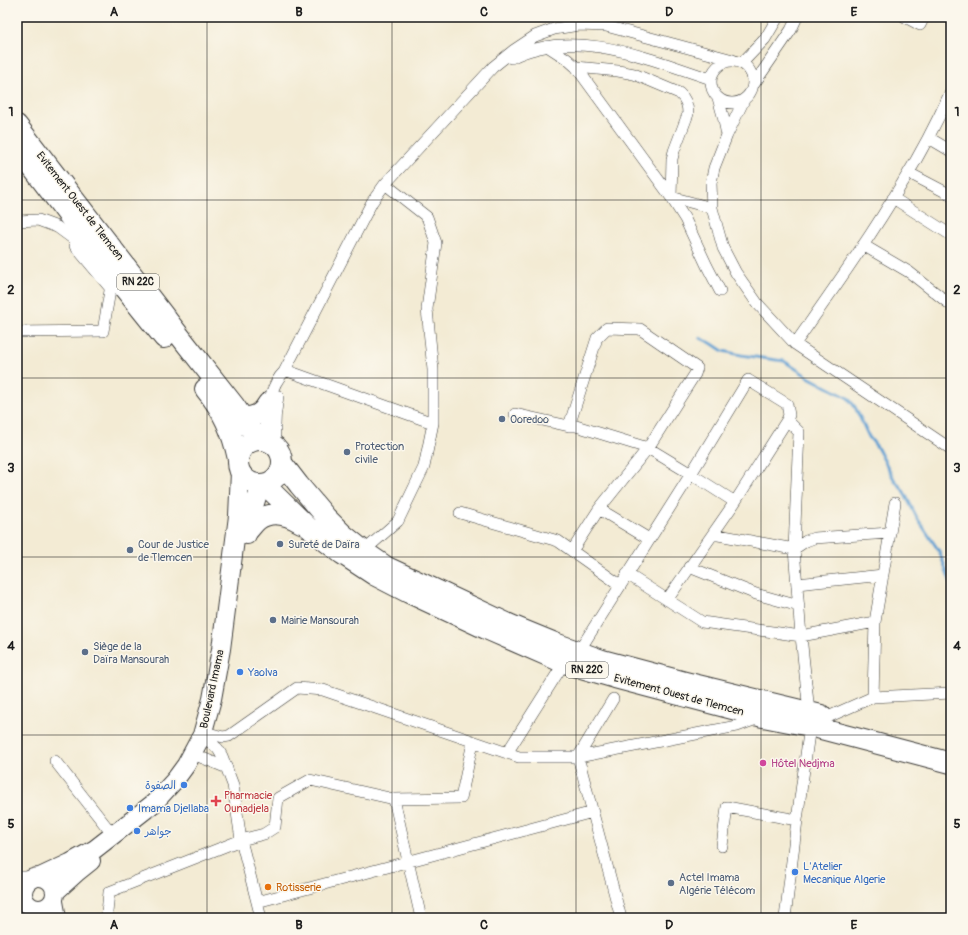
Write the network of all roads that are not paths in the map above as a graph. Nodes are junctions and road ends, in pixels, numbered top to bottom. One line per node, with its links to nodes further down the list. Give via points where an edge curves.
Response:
1 (778, 17): 6 (street, via 765,39)
2 (798, 17): 10 (street)
3 (905, 17): 4 (street, via 920,25)
4 (924, 17)
5 (547, 46): 7 (street, via 519,54); 8 (street); 9 (street, via 598,46 641,56)
6 (738, 61): 7 (street, via 606,26 579,25 554,29 535,36); 9 (street, via 721,63); 10 (street, via 748,66 754,77)
7 (493, 67): 20 (street)
8 (576, 67): 22 (street); 22 (street, via 634,74 684,97 688,114 672,159)
9 (711, 79): 12 (street, via 711,86)
10 (754, 84): 13 (street, via 751,93)
11 (951, 91): 16 (street)
12 (718, 98): 13 (street, via 730,103); 15 (street)
13 (744, 100): 15 (street)
14 (17, 125): 37 (highway, Evitement Ouest de Tlemcen / RN 22C)
15 (727, 135): 24 (street, via 714,168 711,183)
16 (928, 138): 18 (street); 19 (street)
17 (17, 148): 29 (highway, Evitement Ouest de Tlemcen / RN 22C)
18 (951, 152)
19 (909, 172): 21 (street); 23 (street)
20 (385, 184): 34 (street, via 372,202); 39 (street, via 427,217 436,243 428,309 433,370)
21 (951, 195)
22 (671, 197): 24 (street); 30 (street)
23 (894, 198): 27 (street); 28 (street)
24 (712, 208): 33 (street, via 723,248 736,273 757,303)
25 (17, 221): 26 (street, via 38,220)
26 (63, 231): 29 (street); 29 (street)
27 (951, 235)
28 (863, 245): 31 (street, via 909,272); 33 (street)
29 (110, 277): 32 (street, via 103,331); 44 (highway, Evitement Ouest de Tlemcen / RN 22C, via 218,406 231,431)
30 (720, 291)
31 (951, 305)
32 (17, 332)
33 (795, 344): 43 (street)
34 (284, 371): 35 (street, via 278,378); 39 (street); 41 (street)
35 (268, 403): 37 (highway, via 258,415); 41 (street, via 265,426)
36 (515, 414): 40 (street)
37 (242, 417): 41 (highway, Evitement Ouest de Tlemcen / RN 22C)
38 (787, 420): 45 (street, via 787,404 748,380); 47 (street); 56 (street, via 799,432)
39 (433, 423): 57 (street, via 424,467 398,521)
40 (569, 426): 42 (street); 42 (street, via 597,338 607,328 640,329 697,368)
41 (270, 448): 44 (highway, via 249,444 242,450); 46 (highway, via 278,474 270,482); 57 (highway, Evitement Ouest de Tlemcen / RN 22C, via 326,517)
42 (648, 448): 45 (street); 49 (street)
43 (951, 449)
44 (239, 465): 46 (highway, via 244,477 249,481); 74 (main road, Boulevard Imama, via 238,516)
45 (691, 474): 47 (street); 55 (street)
46 (263, 484): 51 (highway, Evitement Ouest de Tlemcen / RN 22C); 52 (main road, Boulevard Imama, via 254,504)
47 (735, 502): 54 (street)
48 (896, 503): 53 (street)
49 (599, 509): 55 (street); 58 (street)
50 (460, 513): 58 (street, via 558,541)
51 (308, 527): 52 (highway, via 286,516 274,514 263,517); 68 (highway, Evitement Ouest de Tlemcen / RN 22C, via 374,575 416,596)
52 (247, 532): 74 (main road, Boulevard Imama, via 224,699 220,716)
53 (890, 533): 56 (street, via 814,538 806,540); 61 (street)
54 (713, 534): 56 (street); 59 (street)
55 (649, 539): 60 (street)
56 (794, 549): 62 (street)
57 (364, 550): 68 (highway, Evitement Ouest de Tlemcen / RN 22C, via 387,567 555,643)
58 (572, 551): 63 (street)
59 (689, 567): 64 (street); 65 (street, via 756,594)
60 (627, 574): 63 (street); 64 (street)
61 (883, 575): 62 (street); 66 (street)
62 (797, 584): 65 (street)
63 (620, 585): 68 (street)
64 (666, 600): 67 (street, via 702,622)
65 (799, 606): 67 (street)
66 (874, 622): 67 (street); 70 (street)
67 (801, 636): 73 (street)
68 (572, 657): 72 (highway, Evitement Ouest de Tlemcen / RN 22C, via 615,678); 73 (highway, Evitement Ouest de Tlemcen / RN 22C, via 602,660); 77 (street)
69 (951, 693): 70 (street)
70 (873, 697): 73 (street)
71 (613, 699): 79 (street)
72 (763, 716): 73 (highway, Evitement Ouest de Tlemcen / RN 22C); 79 (street, via 737,726)
73 (816, 718): 76 (highway, Evitement Ouest de Tlemcen / RN 22C); 81 (highway, Evitement Ouest de Tlemcen / RN 22C); 85 (street)
74 (208, 737): 75 (street, via 229,736 297,688 323,690); 78 (main road, Boulevard Imama); 82 (street, via 218,748)
75 (473, 742): 77 (street); 83 (street, via 461,798)
76 (951, 748)
77 (507, 753): 79 (street, via 519,758)
78 (197, 756): 82 (street); 86 (main road, Boulevard Imama, via 186,765 154,803); 90 (main road, Boulevard Imama, via 175,794 86,864)
79 (578, 757): 84 (street)
80 (55, 761): 86 (street)
81 (951, 763)
82 (227, 768): 87 (street)
83 (394, 799): 87 (street, via 310,780 278,798 275,827 264,834); 89 (street)
84 (593, 812): 89 (street); 97 (street)
85 (797, 820): 88 (street, via 727,807); 98 (street)
86 (114, 835): 91 (main road, Boulevard Imama)
87 (241, 840): 92 (street); 94 (street, via 109,892)
88 (722, 846)
89 (408, 862): 92 (street); 96 (street)
90 (55, 894): 91 (main road, Boulevard Imama, via 48,906 40,909); 91 (main road, via 54,887 48,880); 93 (main road)
91 (27, 896)
92 (257, 902): 95 (street)
93 (58, 918)
94 (108, 918)
95 (261, 918)
96 (421, 918)
97 (621, 918)
98 (785, 918)

